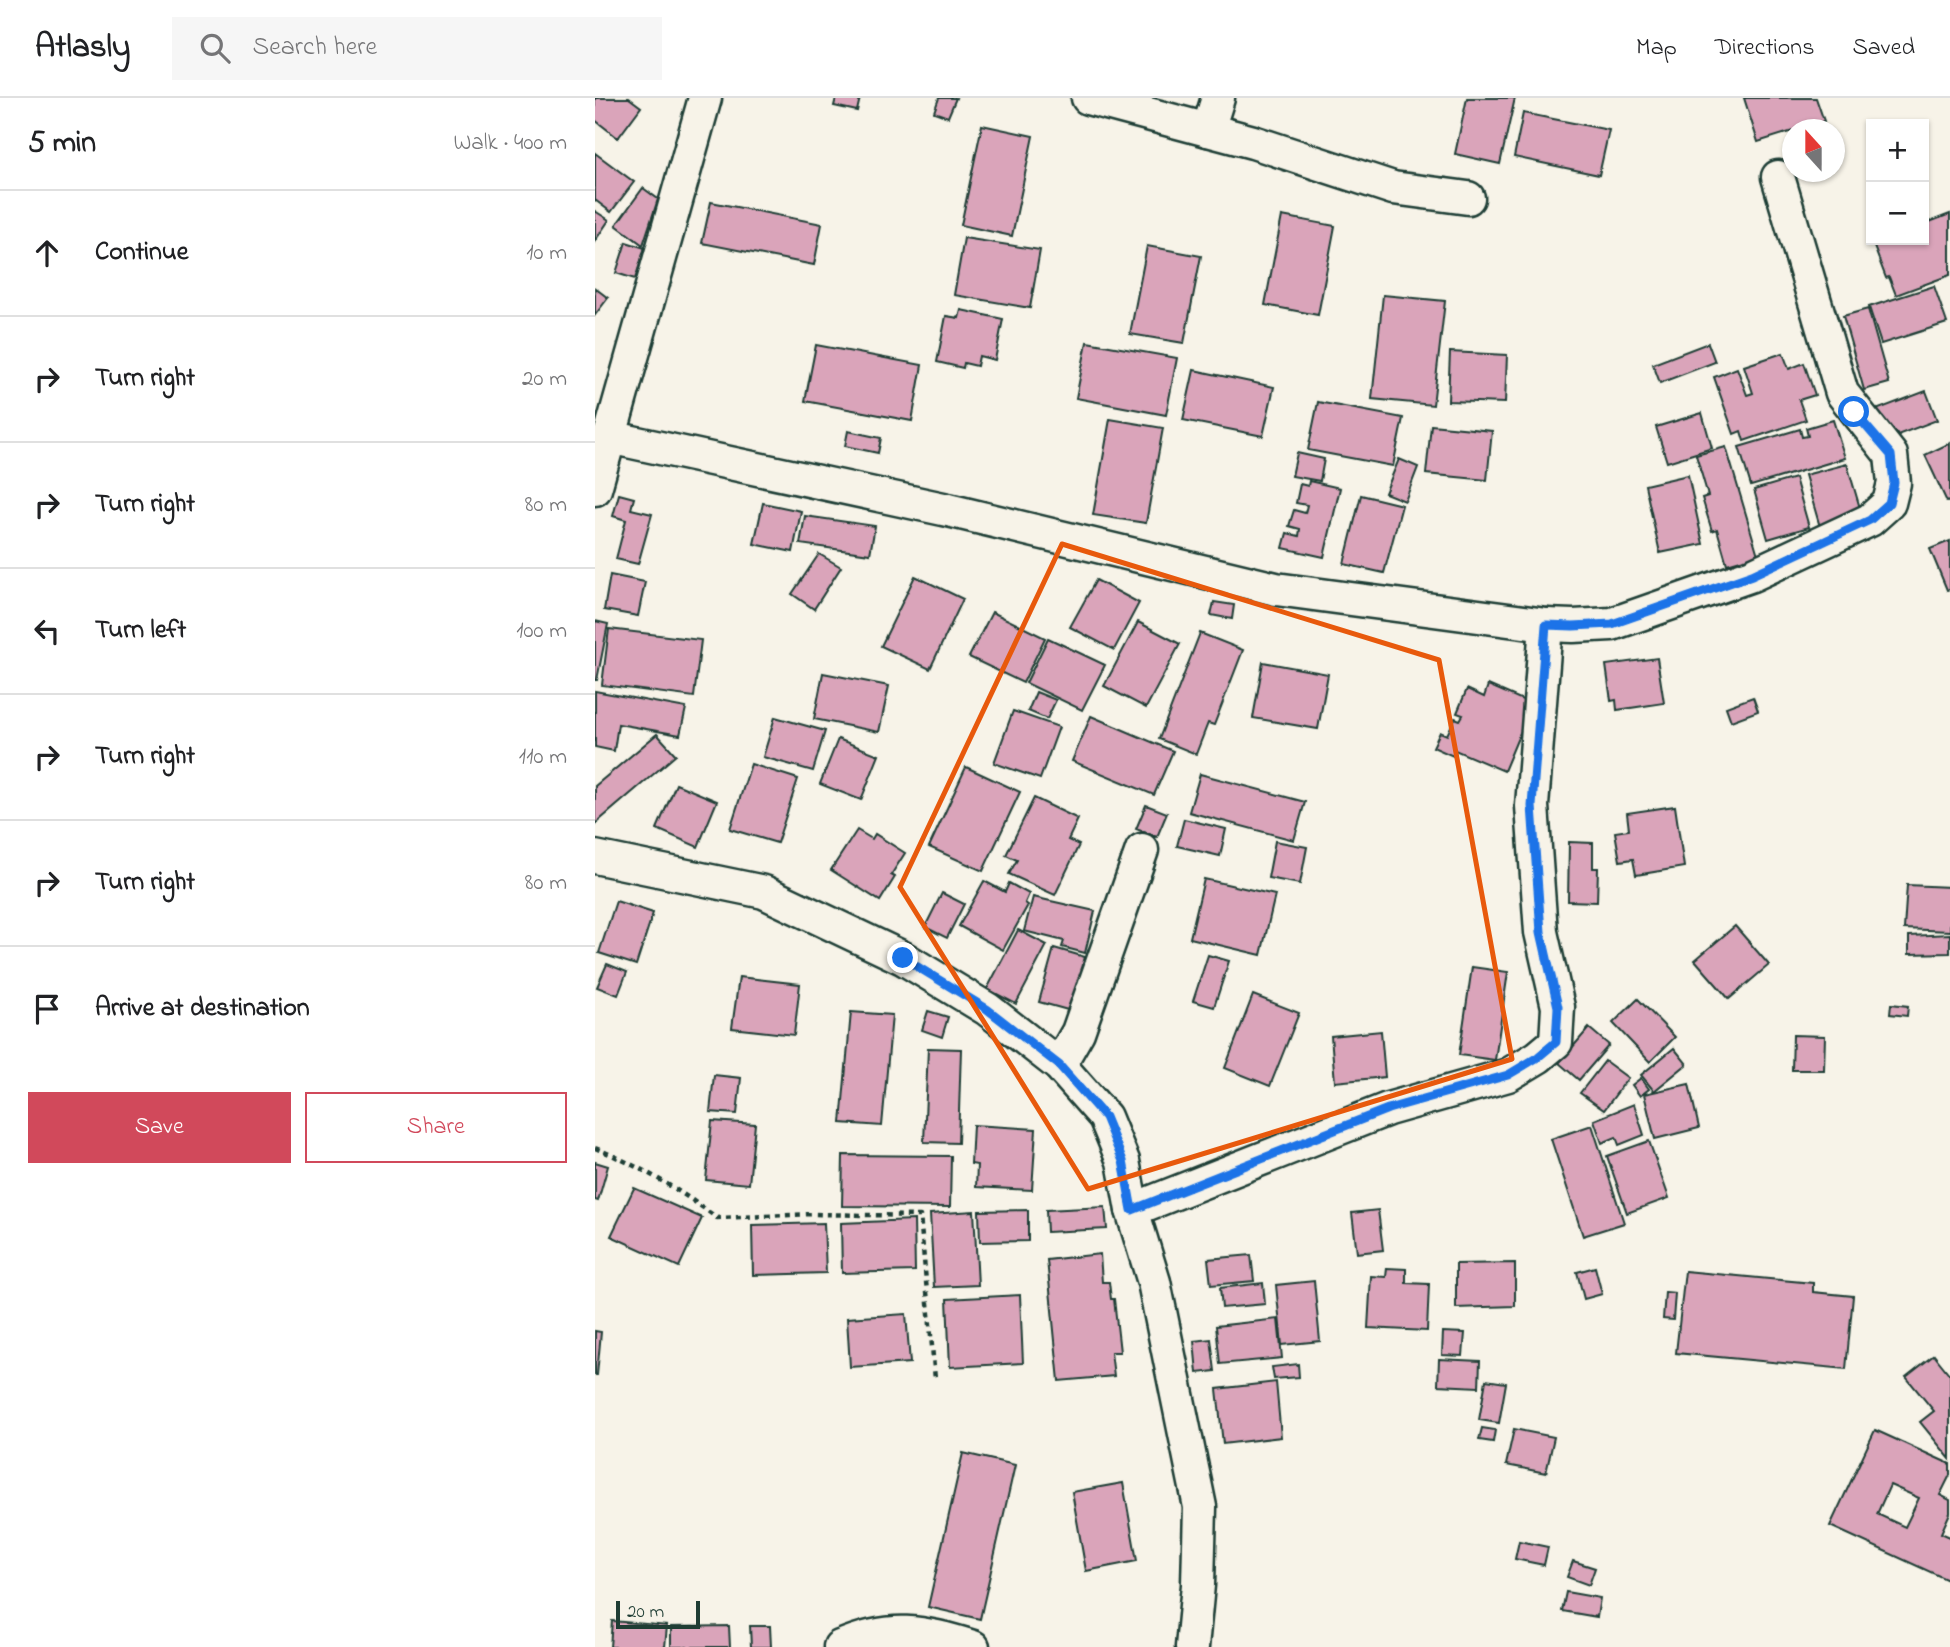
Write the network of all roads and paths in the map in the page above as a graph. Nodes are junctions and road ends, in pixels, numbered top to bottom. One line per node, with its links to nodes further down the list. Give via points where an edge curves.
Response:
1 (705, 98): 7 (street)
2 (1088, 98): 4 (street)
3 (1218, 98): 4 (street)
4 (1208, 130): 6 (street, via 1393,187)
5 (1778, 177): 9 (street, via 1842,393 1891,455 1894,483 1889,503 1870,520 1739,580 1612,624)
6 (1468, 198)
7 (609, 437): 8 (street); 9 (street, via 948,510 1276,589)
8 (595, 489)
9 (1546, 625): 14 (street, via 1532,806 1541,932 1558,1007 1556,1042 1508,1075 1388,1109)
10 (1142, 850): 12 (street, via 1078,1032)
11 (595, 857): 12 (street, via 764,892 903,958 987,1009)
12 (1059, 1065): 14 (street, via 1105,1117 1123,1161)
13 (595, 1148): 15 (path, via 688,1196 717,1218 920,1216)
14 (1132, 1210): 18 (street, via 1154,1282 1200,1507)
15 (935, 1379)
16 (840, 1647): 17 (street, via 868,1635 900,1632)
17 (973, 1647)
18 (1192, 1647)

